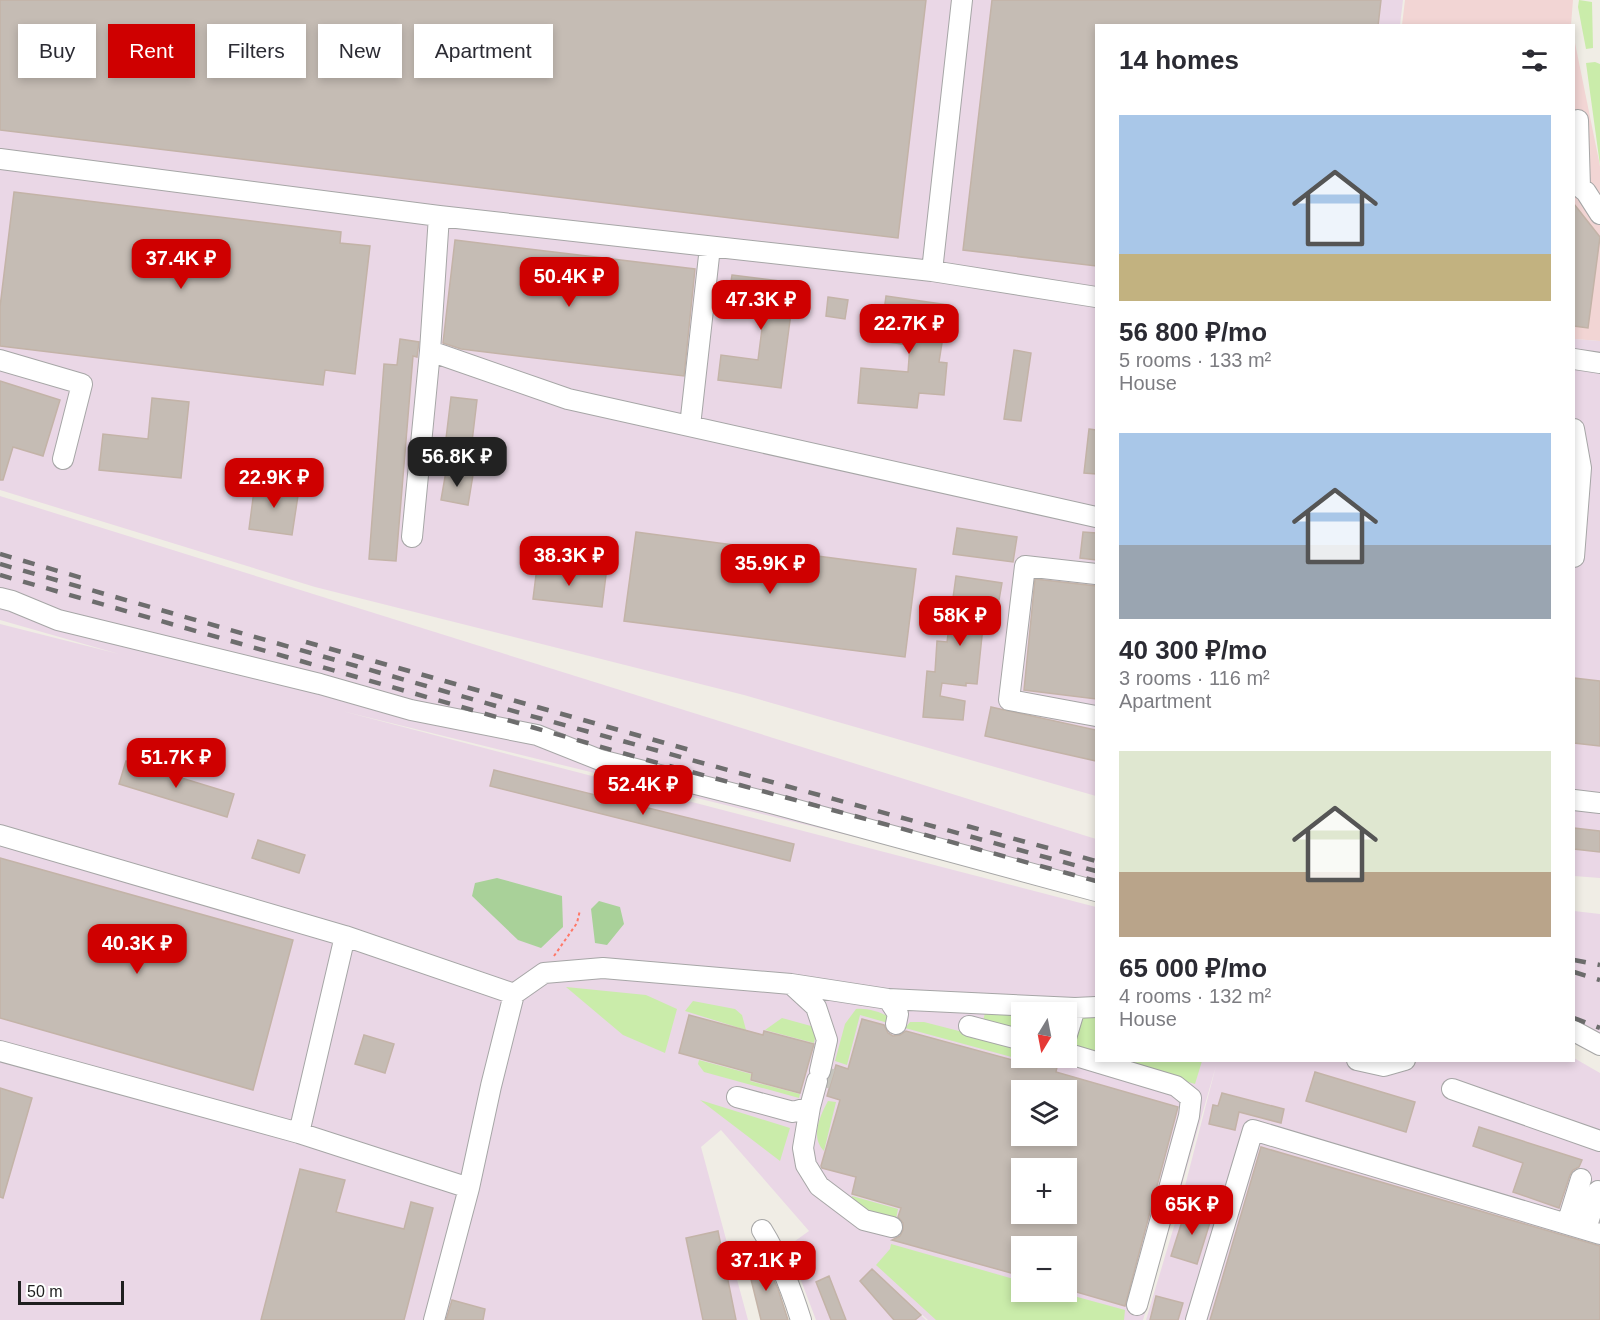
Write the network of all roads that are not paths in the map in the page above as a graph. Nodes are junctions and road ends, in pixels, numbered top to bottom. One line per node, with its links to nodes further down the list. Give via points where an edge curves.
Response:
1 (962, 0): 8 (lane)
2 (1578, 120): 4 (lane, via 1580,187)
3 (0, 159): 6 (lane)
4 (1593, 186): 5 (lane)
5 (1600, 214)
6 (438, 216): 7 (lane); 10 (lane)
7 (710, 247): 8 (lane); 14 (lane)
8 (932, 271): 9 (lane)
9 (1095, 297)
10 (430, 351): 14 (lane, via 568,399); 18 (lane)
11 (1575, 359): 13 (lane)
12 (0, 360): 16 (lane, via 82,384)
13 (1600, 363)
14 (690, 426): 17 (lane)
15 (1575, 435): 19 (lane, via 1581,468)
16 (63, 459)
17 (1095, 517)
18 (412, 537)
19 (1575, 544)
20 (1095, 574): 22 (lane, via 1025,566 1009,700)
21 (4, 598): 26 (lane, via 58,620 411,710 537,735 600,760)
22 (1095, 716)
23 (1575, 800): 24 (lane)
24 (1600, 803)
25 (0, 835): 27 (lane)
26 (1095, 891)
27 (345, 936): 29 (lane); 48 (lane)
28 (791, 984): 29 (lane, via 603,968 544,973); 30 (lane); 47 (lane, via 816,1007 827,1040)
29 (514, 994): 51 (lane)
30 (888, 999): 31 (lane); 34 (lane, via 898,1014)
31 (1011, 1005)
32 (1095, 1007): 33 (lane)
33 (1077, 1008)
34 (896, 1024)
35 (969, 1026): 37 (lane)
36 (1575, 1032): 38 (lane)
37 (1011, 1037)
38 (1600, 1045)
39 (0, 1051): 48 (lane)
40 (1077, 1056): 41 (lane)
41 (1095, 1062)
42 (1096, 1062): 56 (lane, via 1176,1086 1191,1098)
43 (1367, 1062): 44 (lane, via 1384,1066)
44 (1398, 1062)
45 (1452, 1089): 49 (lane)
46 (737, 1097): 47 (lane, via 793,1112)
47 (810, 1107): 53 (lane, via 803,1148 806,1165 819,1186 864,1220)
48 (299, 1133): 51 (lane)
49 (1600, 1142)
50 (1581, 1179): 54 (lane)
51 (469, 1188): 57 (lane)
52 (1598, 1191): 54 (lane)
53 (892, 1227)
54 (1584, 1229): 59 (lane, via 1253,1130)
55 (762, 1230): 58 (lane, via 790,1284)
56 (1137, 1305)
57 (434, 1320)
58 (801, 1320)
59 (1196, 1320)

